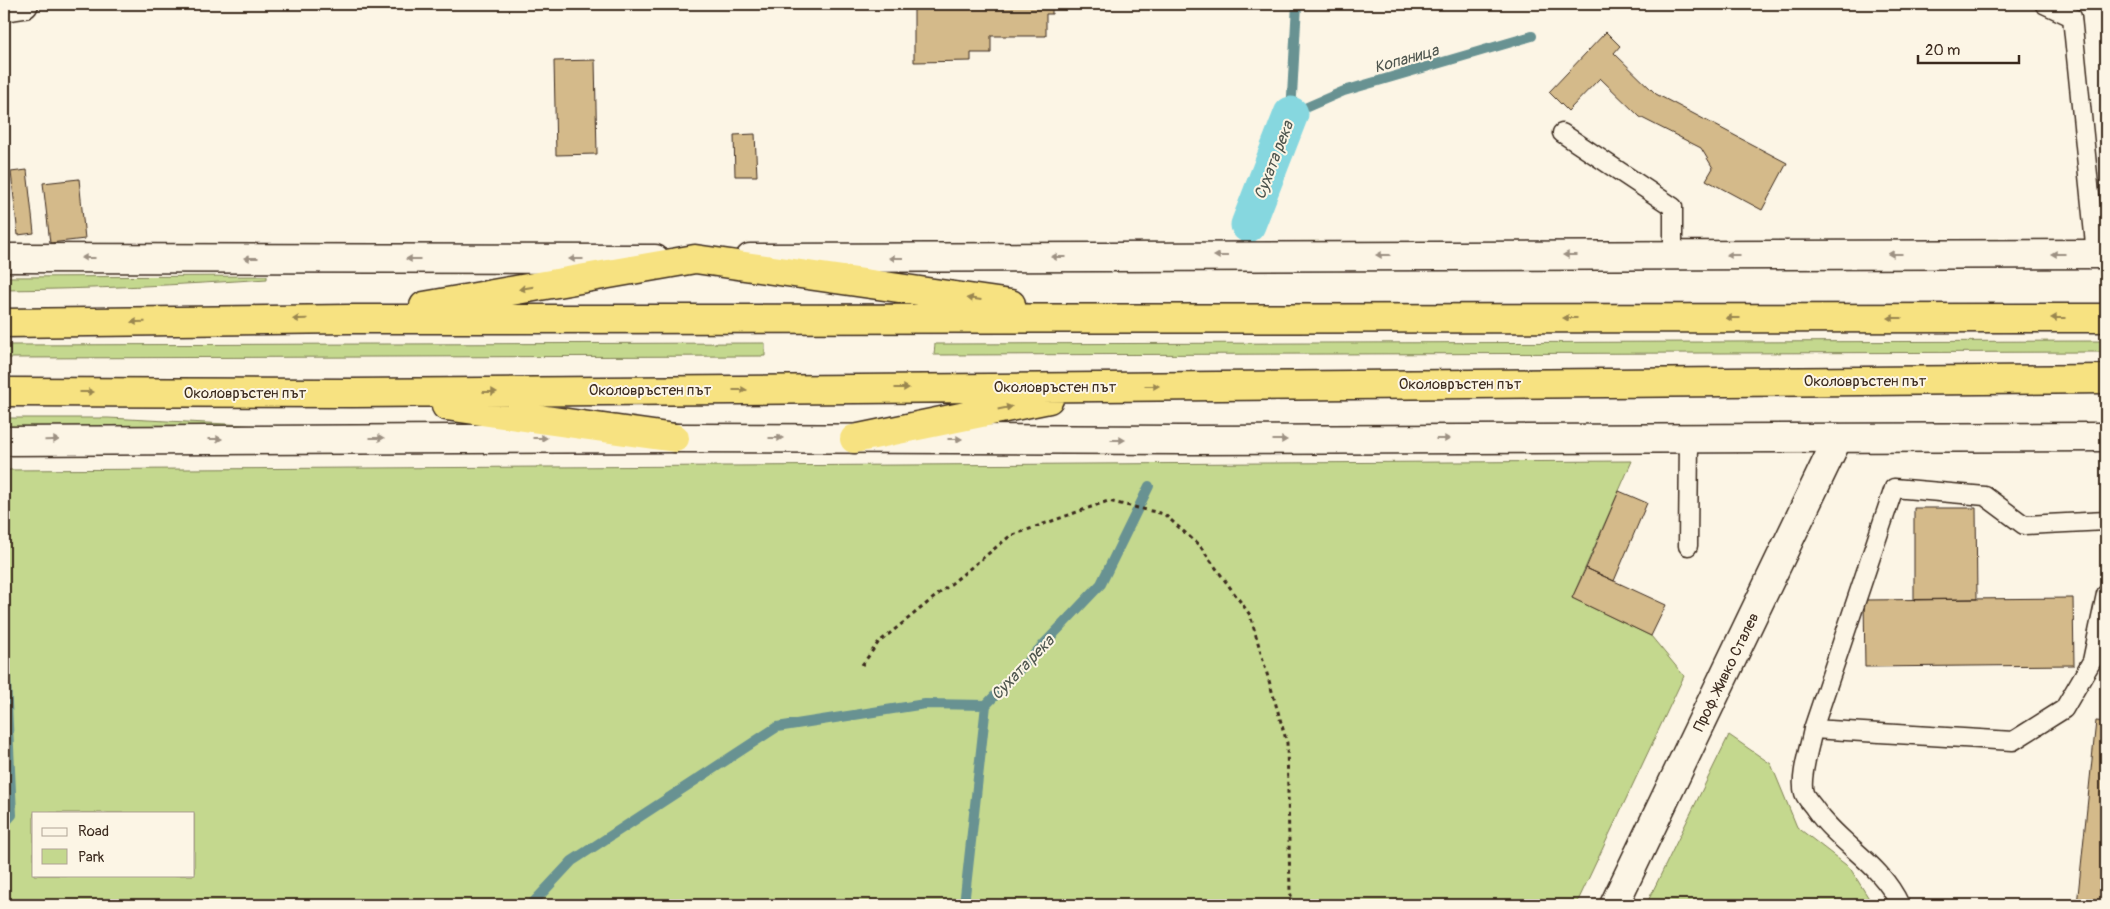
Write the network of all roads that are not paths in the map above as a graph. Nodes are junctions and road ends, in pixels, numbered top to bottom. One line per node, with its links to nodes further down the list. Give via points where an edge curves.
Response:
1 (24, 4): 3 (street)
2 (2044, 4): 5 (lane, via 2072,17)
3 (4, 7)
4 (1562, 133): 6 (lane, via 1673,208)
5 (2101, 254): 6 (street, one-way to 6)
6 (1673, 255): 8 (street, one-way to 8)
7 (4, 258): 8 (street, one-way to 7)
8 (695, 259): 9 (highway, one-way to 8); 11 (highway, one-way to 11)
9 (1109, 318): 10 (highway, one-way to 9); 11 (highway)
10 (2106, 318)
11 (349, 319): 12 (highway, one-way to 12)
12 (4, 323)
13 (2106, 379): 14 (highway, Околовръстен път, one-way to 13)
14 (1111, 387): 16 (highway, Околовръстен път, one-way to 14); 21 (highway, one-way to 14)
15 (4, 392): 16 (highway, Околовръстен път, one-way to 16)
16 (353, 393): 18 (highway)
17 (2106, 437): 20 (street)
18 (675, 438): 21 (street, one-way to 21); 22 (street, one-way to 18)
19 (1689, 438): 20 (street); 21 (street, one-way to 19); 24 (lane)
20 (1838, 438): 27 (street, Проф. Живко Сталев)
21 (854, 439)
22 (4, 441)
23 (2106, 521): 26 (lane, via 2024,525 1984,496 1894,488)
24 (1688, 546)
25 (2106, 594): 26 (lane, via 2092,661 2064,709 2013,741)
26 (1813, 729): 28 (lane, via 1804,770 1804,793 1825,824 1891,886)
27 (1614, 905)
28 (1900, 905)

